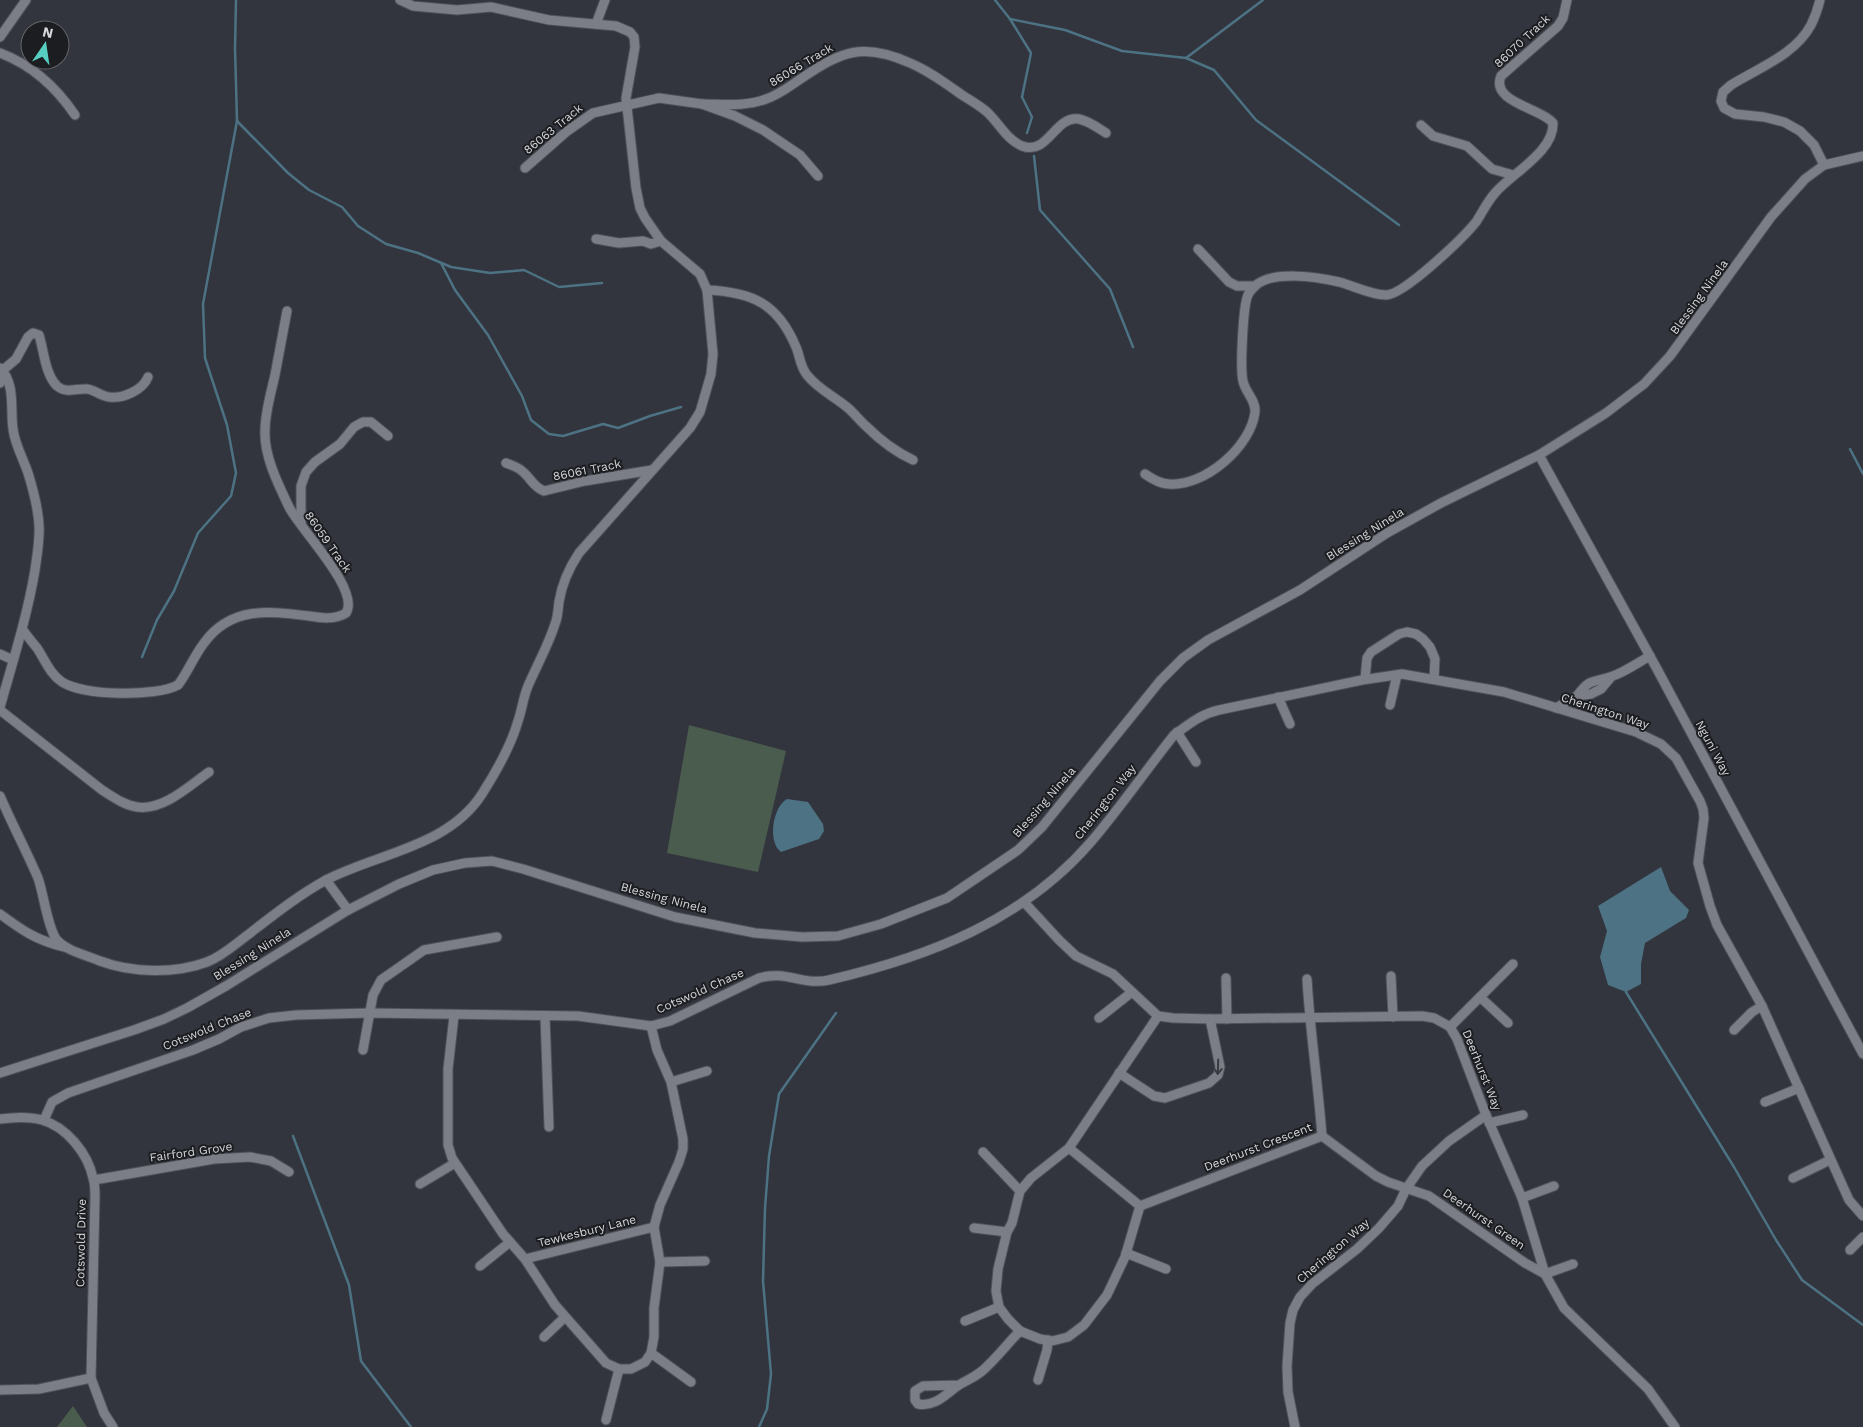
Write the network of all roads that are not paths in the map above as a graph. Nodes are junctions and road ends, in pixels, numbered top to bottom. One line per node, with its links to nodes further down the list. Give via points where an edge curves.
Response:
1 (26, 0): 7 (street)
2 (400, 0): 6 (street, via 413,6 457,10 491,7 549,20)
3 (605, 0): 6 (street)
4 (1567, 0): 17 (street, 86070 Track, via 1558,26 1501,76 1501,91 1506,98 1553,123 1553,131 1542,150)
5 (1820, 0): 15 (street, via 1811,25 1803,36 1782,55 1731,85 1721,101 1724,108 1735,114 1784,122 1800,131 1814,146)
6 (596, 24): 10 (street, via 623,28 634,37)
7 (0, 36)
8 (0, 53): 11 (street, via 42,76)
9 (702, 104): 10 (street, 86066 Track, via 659,98); 13 (street, 86066 Track, via 750,104 767,99 834,58 855,51 876,52 910,62 935,76 975,103 1014,141 1029,148 1036,148 1074,119 1088,122); 18 (street, 86066 Track, via 763,130 800,155)
10 (626, 105): 16 (street, 86063 Track, via 593,113); 19 (street, via 636,188 640,208)
11 (75, 115)
12 (1421, 125): 17 (street, via 1433,136 1468,146 1492,169)
13 (1106, 133)
14 (1863, 156): 15 (street, Blessing Ninela)
15 (1824, 165): 31 (street, Blessing Ninela, via 1805,179 1771,217 1670,356 1644,384 1606,413)
16 (525, 168)
17 (1512, 175): 24 (street, via 1466,232 1398,292 1376,294 1314,278 1283,277)
18 (818, 176)
19 (650, 226): 21 (street, via 642,234); 22 (street)
20 (596, 239): 21 (street, via 619,243)
21 (643, 240): 22 (street, via 654,244)
22 (661, 241): 25 (street, via 700,274)
23 (1198, 249): 24 (street, via 1229,282 1238,286)
24 (1255, 286): 35 (street, via 1248,295 1245,309 1241,373 1255,410 1246,435 1235,452 1197,479 1168,484)
25 (708, 290): 32 (street, via 748,296 771,308 784,322 806,374 815,384 850,409 886,443); 34 (street, via 713,354 706,393 690,428)
26 (287, 312): 36 (street, 86059 Track, via 264,432 270,462 290,509)
27 (1, 369): 28 (street, via 16,359 33,333 39,335 56,385 67,390 89,389 117,397 138,389); 29 (street); 37 (street, via 10,386 13,429 28,473 39,525 39,546)
28 (148, 377)
29 (0, 383)
30 (388, 436): 36 (street, via 371,422 363,422 354,427 336,448 315,462 303,479)
31 (1539, 455): 39 (street, Nguni Way); 55 (street, Blessing Ninela, via 1387,533 1300,590 1208,640 1183,658 1160,681 1030,839 947,898 921,909 838,936 755,933 675,917 492,862 465,863 433,870)
32 (913, 460)
33 (506, 463): 34 (street, 86061 Track, via 522,471 538,489 544,491)
34 (652, 470): 53 (street, via 570,567 564,580 557,621 528,685 509,745 471,809 439,833 406,850)
35 (1144, 474)
36 (301, 524): 37 (street, 86059 Track, via 343,587 349,604 346,613 333,618 258,612 225,622 204,642 178,685 172,689 128,694 73,687 62,682 50,670)
37 (23, 630): 40 (street)
38 (0, 654): 40 (street)
39 (1650, 656): 47 (street, via 1611,677 1602,689 1577,696); 80 (street, Nguni Way)
40 (14, 660): 46 (street)
41 (1397, 675): 42 (street, Cherington Way); 43 (street, Cherington Way); 45 (street)
42 (1434, 679): 43 (street, via 1435,659 1430,647 1424,639 1407,632 1398,634 1372,652 1367,658); 47 (street, Cherington Way, via 1504,692)
43 (1365, 680): 44 (street, Cherington Way)
44 (1278, 698): 48 (street); 49 (street, Cherington Way, via 1205,713)
45 (1390, 705)
46 (0, 708): 51 (street, via 102,790 136,806 160,804)
47 (1556, 708): 65 (street, Cherington Way, via 1636,732 1661,744 1676,758 1703,809 1698,863 1710,906 1717,925)
48 (1290, 724)
49 (1178, 732): 50 (street); 54 (street, Cherington Way, via 1089,844)
50 (1196, 762)
51 (209, 772)
52 (0, 796): 58 (street, via 38,880 53,933)
53 (326, 880): 55 (street); 58 (street, via 207,962 165,970 134,970 111,965)
54 (1024, 902): 63 (street, via 1076,956 1113,974); 76 (street, Cotswold Chase, via 990,924 951,943 828,980 814,982 768,975 670,1021)
55 (348, 910): 82 (street, Blessing Ninela, via 188,1008 134,1030)
56 (0, 914): 58 (street, via 26,934)
57 (497, 937): 66 (street, via 424,950 380,980)
58 (65, 947)
59 (1513, 964): 64 (street)
60 (1391, 976): 70 (street)
61 (1226, 978): 73 (street)
62 (1307, 979): 74 (street)
63 (1132, 992): 69 (street); 71 (street)
64 (1480, 997): 75 (street); 77 (street)
65 (1762, 1006): 78 (street); 85 (street, Cherington Way)
66 (369, 1013): 67 (street, Cotswold Chase); 79 (street); 90 (street, Cotswold Chase, via 278,1017 241,1027 193,1050 68,1093 52,1102)
67 (454, 1016): 68 (street, Cotswold Chase); 96 (street, via 448,1069 448,1145)
68 (546, 1016): 76 (street, Cotswold Chase, via 595,1018); 91 (street)
69 (1158, 1016): 72 (street, Deerhurst Way); 83 (street)
70 (1393, 1017): 74 (street, Deerhurst Way); 77 (street, Deerhurst Way, via 1434,1018)
71 (1099, 1018)
72 (1210, 1019): 73 (street, Deerhurst Way); 83 (street, one-way to 83, via 1220,1067 1218,1075 1209,1083 1159,1098)
73 (1227, 1019): 74 (street, Deerhurst Way)
74 (1309, 1019): 92 (street, Deerhurst Crescent)
75 (1508, 1023)
76 (651, 1026): 84 (street)
77 (1450, 1027): 89 (street, Deerhurst Way, via 1458,1039)
78 (1734, 1030)
79 (363, 1050)
80 (1863, 1054)
81 (708, 1071): 84 (street)
82 (0, 1073)
83 (1119, 1073): 93 (street)
84 (671, 1082): 107 (street, via 683,1149)
85 (1799, 1088): 86 (street); 95 (street, Cherington Way)
86 (1764, 1102)
87 (1524, 1115): 89 (street, Deerhurst Way)
88 (0, 1119): 90 (street, Cotswold Drive)
89 (1487, 1119): 102 (street, Cherington Way, via 1450,1141 1422,1166); 104 (street, Deerhurst Way)
90 (44, 1120): 99 (street, Cotswold Drive, via 77,1144)
91 (549, 1127)
92 (1322, 1136): 102 (street, Deerhurst Green, via 1376,1176); 105 (street, Deerhurst Crescent)
93 (1069, 1148): 103 (street, via 1031,1178); 105 (street)
94 (983, 1152): 103 (street)
95 (1830, 1160): 98 (street); 106 (street, Cherington Way, via 1849,1200)
96 (455, 1164): 100 (street); 111 (street)
97 (290, 1172): 99 (street, Fairford Grove, via 271,1161 250,1157 214,1159)
98 (1793, 1178)
99 (94, 1180): 129 (street, Cotswold Drive)
100 (420, 1184)
101 (1554, 1186): 104 (street)
102 (1406, 1189): 120 (street, Deerhurst Green, via 1429,1196); 137 (street, Cherington Way, via 1398,1206 1379,1228 1312,1284 1293,1310 1288,1392)
103 (1020, 1191): 109 (street)
104 (1522, 1198): 120 (street, Deerhurst Way)
105 (1140, 1206): 113 (street)
106 (1863, 1216)
107 (654, 1227): 114 (street, Tewkesbury Lane); 116 (street)
108 (974, 1228): 109 (street)
109 (1007, 1232): 121 (street, via 998,1269 996,1291)
110 (1863, 1236): 112 (street)
111 (510, 1242): 114 (street); 118 (street)
112 (1850, 1250)
113 (1126, 1253): 119 (street); 126 (street, via 1107,1295 1084,1325 1068,1337)
114 (525, 1259): 122 (street)
115 (705, 1261): 116 (street)
116 (660, 1262): 127 (street)
117 (1573, 1264): 120 (street)
118 (480, 1266)
119 (1166, 1269)
120 (1545, 1274): 135 (street, Deerhurst Way, via 1564,1308 1648,1389)
121 (999, 1307): 123 (street); 124 (street)
122 (565, 1317): 125 (street); 128 (street, via 606,1363)
123 (965, 1321)
124 (1020, 1331): 126 (street); 132 (street, via 983,1370)
125 (544, 1338)
126 (1048, 1340): 130 (street)
127 (651, 1353): 128 (street, via 645,1362 631,1369); 131 (street)
128 (618, 1369): 134 (street)
129 (91, 1378): 133 (street, via 39,1388); 136 (street, Cotswold Drive, via 104,1413)
130 (1038, 1380)
131 (691, 1382)
132 (959, 1385)
133 (0, 1390)
134 (606, 1420)
135 (1673, 1426)
136 (114, 1427)
137 (1295, 1427)

